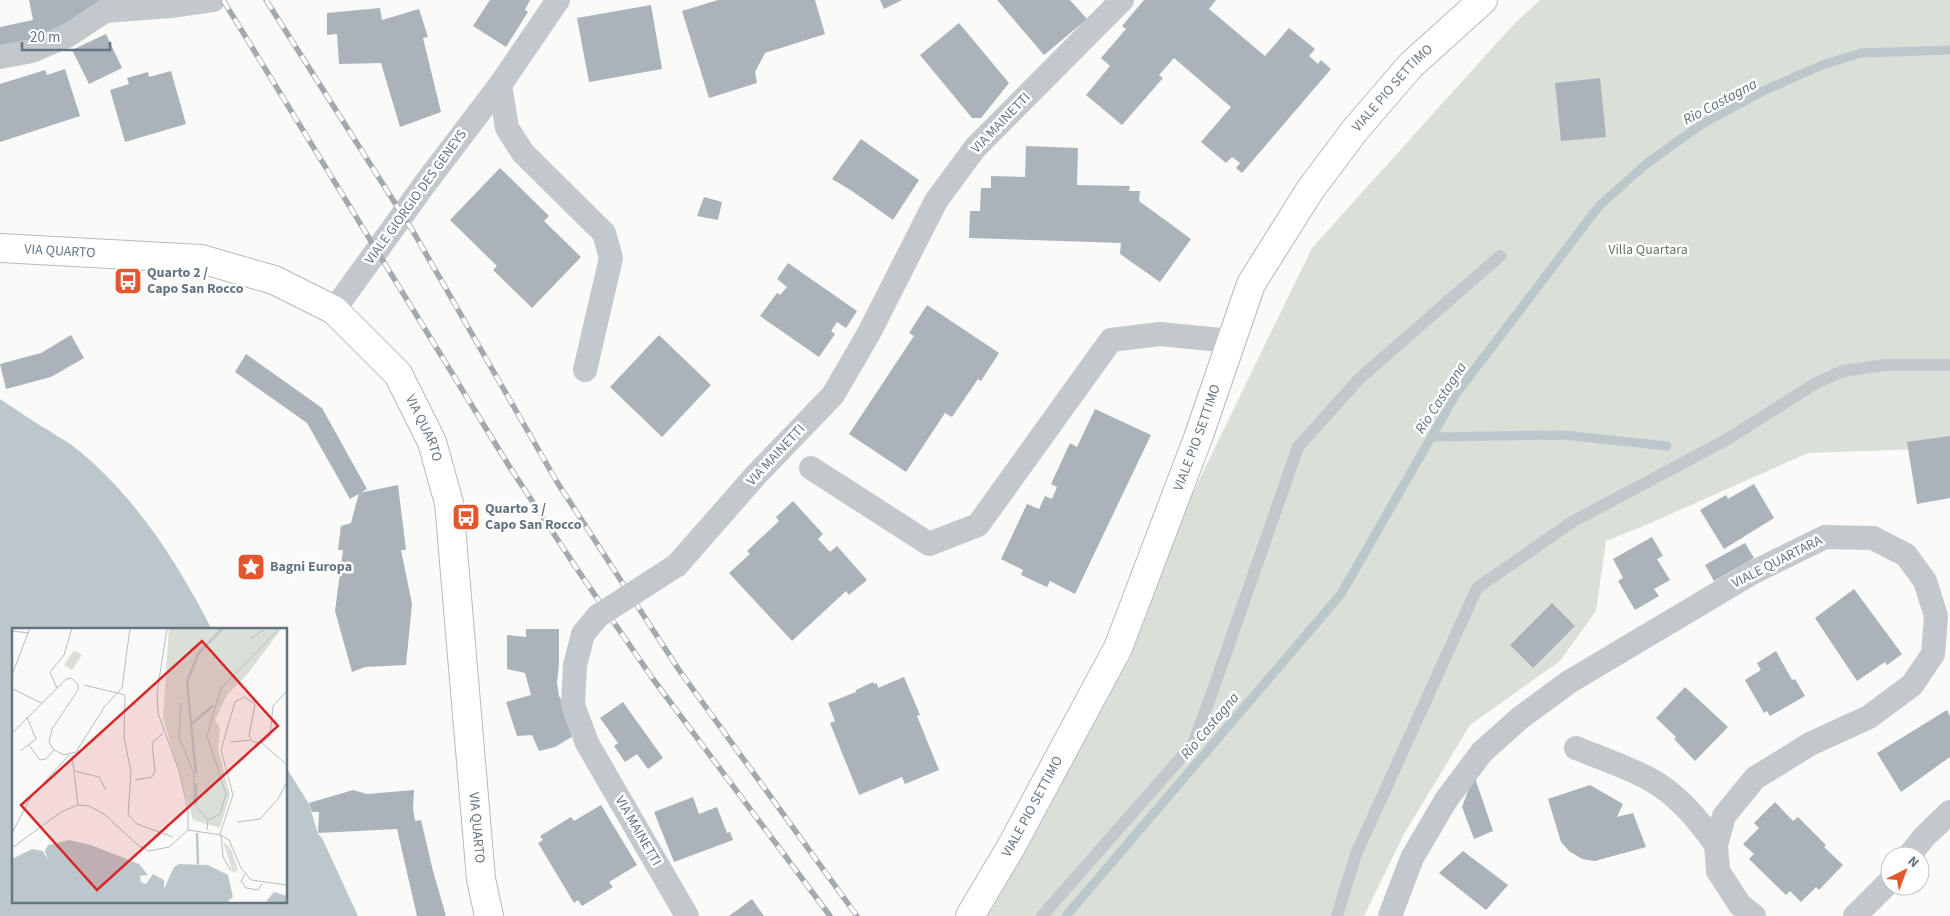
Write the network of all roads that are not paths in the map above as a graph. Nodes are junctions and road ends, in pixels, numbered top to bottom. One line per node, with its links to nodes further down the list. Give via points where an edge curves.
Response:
1 (213, 0): 5 (street, via 105,11 67,36 32,51)
2 (558, 0): 6 (street, VIALE GIORGIO DES GENEYS)
3 (1122, 0): 20 (street, VIA MAINETTI, bridge, via 975,148 936,201 869,333 833,395 756,475 677,565 598,616 583,634 575,665 573,704 587,743)
4 (1483, 0): 10 (street, VIALE PIO SETTIMO, via 1411,65 1315,183 1251,284)
5 (0, 57)
6 (500, 85): 9 (street, VIALE GIORGIO DES GENEYS); 12 (street, via 507,128 523,153 604,234 609,250 611,258)
7 (0, 248): 9 (street, VIA QUARTO, via 201,259 274,280)
8 (1500, 256): 22 (lane, via 1360,378 1298,447 1193,744)
9 (334, 310): 19 (street, VIA QUARTO, via 398,374 432,442 449,503 481,879)
10 (1231, 341): 13 (street, via 1160,334 1111,340 978,525 929,544); 21 (street, VIALE PIO SETTIMO, via 1198,438 1118,648 1011,847)
11 (1950, 365): 23 (lane, via 1885,365 1843,371 1816,383 1726,440 1572,522 1477,588 1356,854)
12 (584, 370)
13 (811, 468)
14 (1576, 748): 16 (street, via 1652,780 1685,806)
15 (1950, 812): 17 (street)
16 (1716, 845): 24 (street, VIALE QUARTARA, via 1724,816 1755,778 1810,744 1869,717 1912,684 1933,654 1936,616 1926,581 1906,555 1873,538 1825,537 1752,573 1569,682 1520,718 1482,752 1446,800 1412,858); 25 (street, VIALE QUARTARA, via 1718,872 1740,905)
17 (1917, 846)
18 (1880, 891): 26 (street)
19 (488, 916)
20 (687, 916)
21 (970, 916)
22 (1042, 916)
23 (1338, 916)
24 (1390, 916)
25 (1754, 916)
26 (1855, 916)

